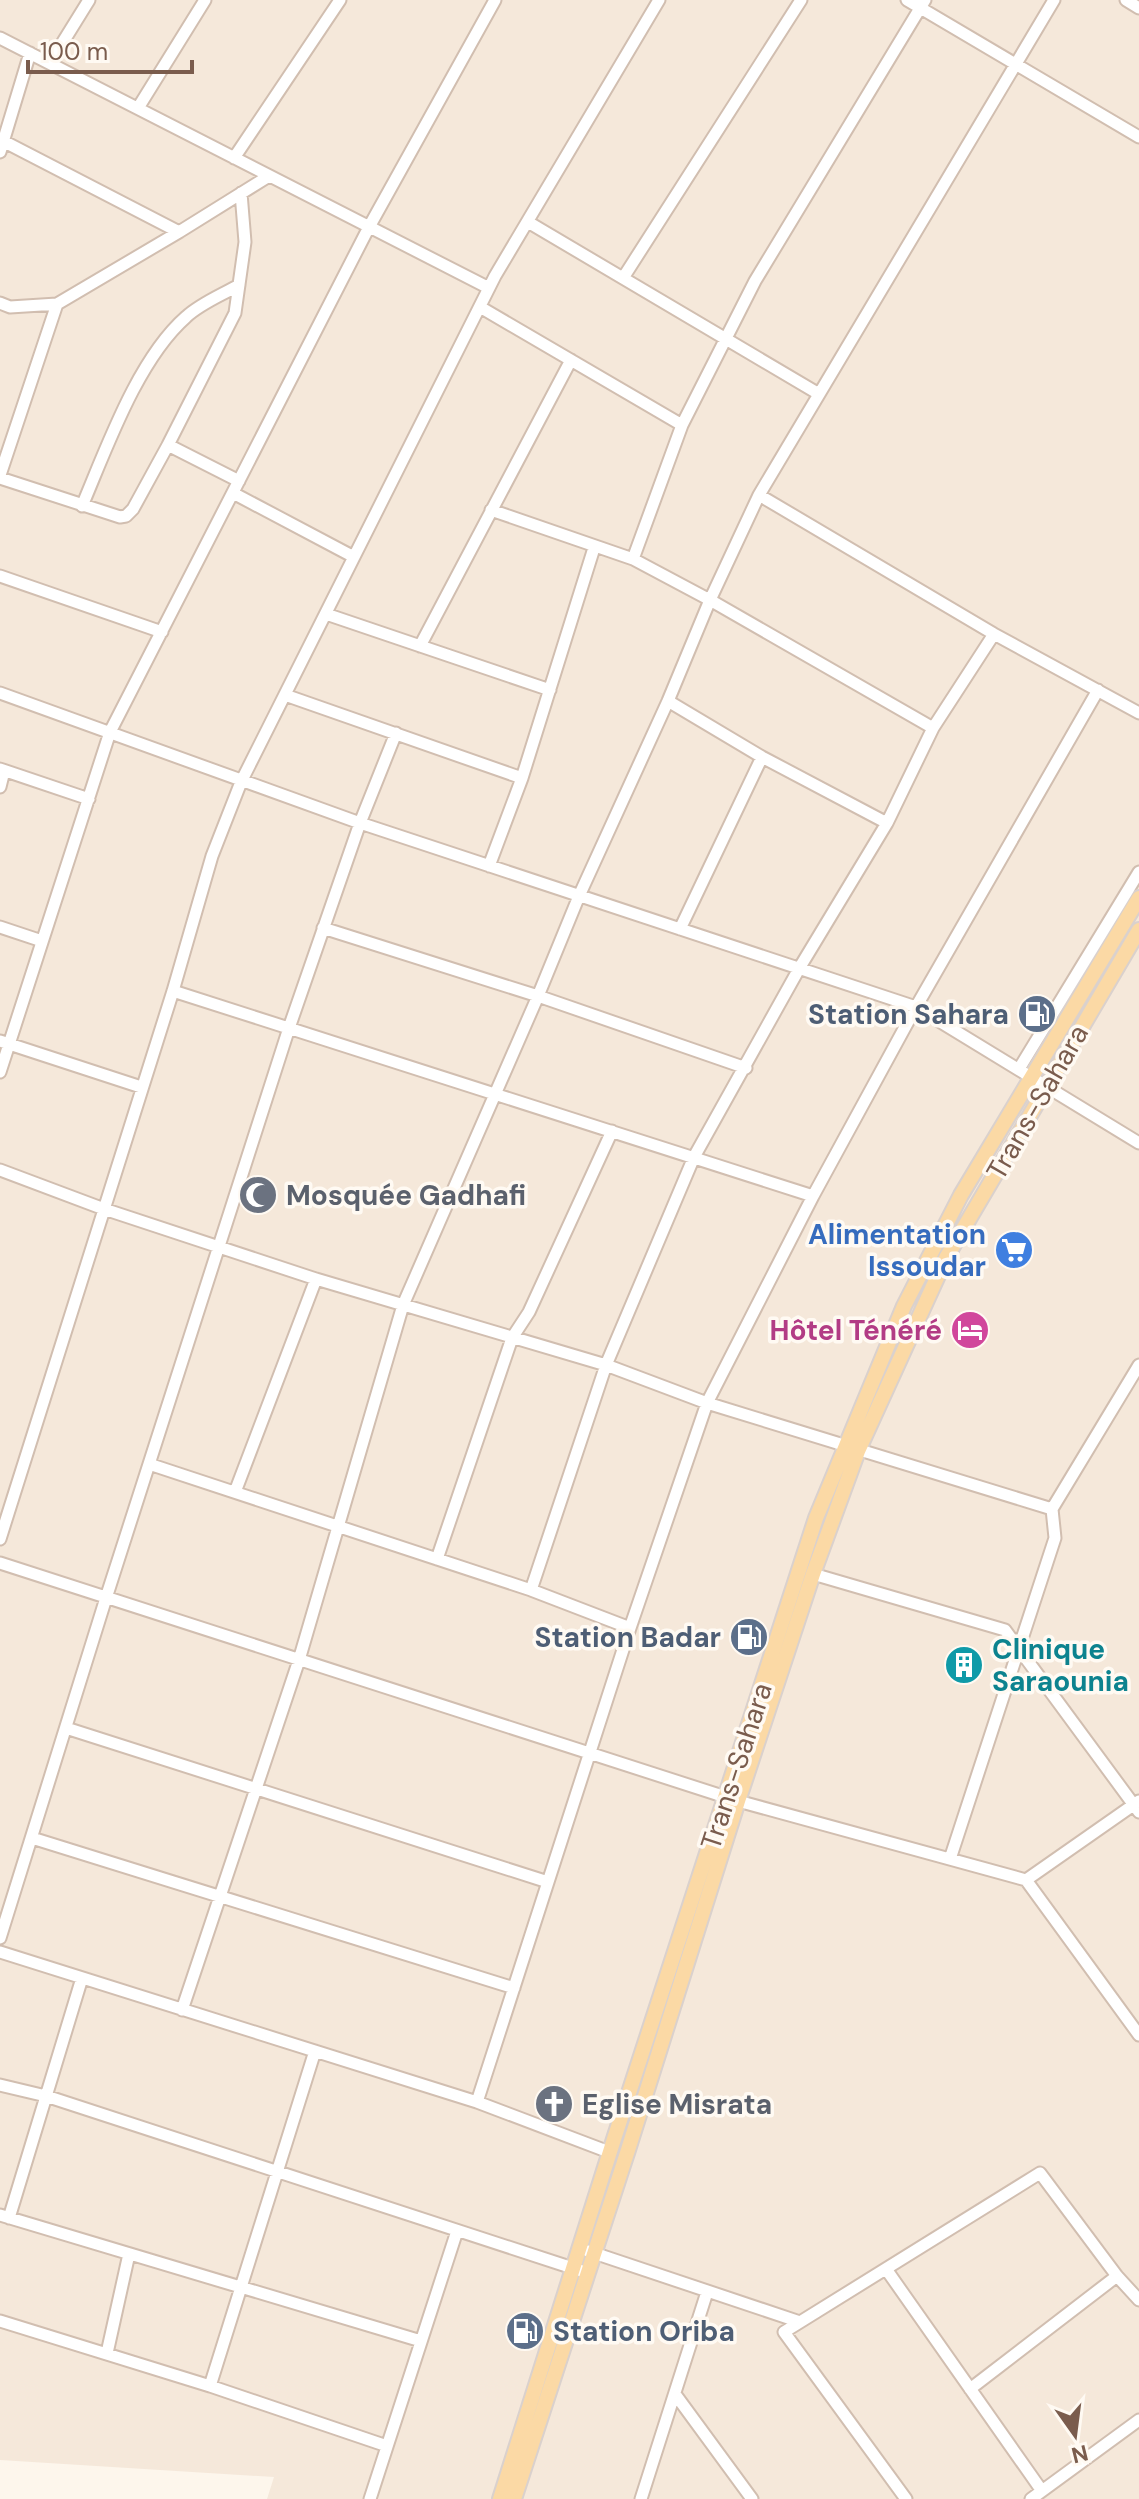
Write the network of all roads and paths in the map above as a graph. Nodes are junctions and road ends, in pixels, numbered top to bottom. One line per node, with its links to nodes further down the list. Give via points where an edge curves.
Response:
1 (89, 0): 14 (street)
2 (205, 0): 16 (street)
3 (340, 0): 19 (street)
4 (495, 0): 23 (street)
5 (659, 0): 22 (street)
6 (801, 0): 25 (street)
7 (907, 0): 10 (street)
8 (1054, 0): 15 (street)
9 (1126, 0): 11 (street)
10 (922, 4): 15 (street); 31 (street, via 755,281)
11 (1139, 8)
12 (0, 38): 13 (street)
13 (30, 53): 14 (street); 18 (street)
14 (50, 63): 16 (street)
15 (1015, 66): 17 (street); 33 (street)
16 (138, 108): 19 (street)
17 (1139, 137)
18 (2, 147): 24 (street)
19 (234, 158): 20 (street)
20 (269, 176): 21 (street); 23 (street)
21 (241, 193): 24 (street); 26 (street, via 245,242)
22 (528, 222): 25 (street); 27 (street)
23 (369, 227): 27 (street); 37 (street)
24 (179, 232): 29 (street)
25 (623, 278): 31 (street)
26 (239, 285): 35 (street, via 235,313); 40 (street, via 188,314 165,338 124,408)
27 (489, 288): 30 (street)
28 (0, 303): 29 (street)
29 (57, 304): 36 (street)
30 (480, 307): 32 (street); 43 (street)
31 (726, 339): 33 (street); 34 (street)
32 (571, 360): 34 (street); 41 (street)
33 (819, 394): 39 (street)
34 (682, 425): 44 (street)
35 (168, 445): 37 (street); 40 (street, via 126,516)
36 (0, 477): 40 (street)
37 (239, 481): 38 (street)
38 (233, 493): 43 (street); 48 (street)
39 (759, 495): 46 (street); 49 (street)
40 (82, 506)
41 (491, 510): 42 (street); 50 (street)
42 (594, 548): 44 (street); 51 (street)
43 (354, 557): 47 (street)
44 (633, 559): 46 (street)
45 (0, 576): 48 (street)
46 (710, 600): 55 (street); 57 (street)
47 (326, 614): 50 (street); 54 (street)
48 (162, 632): 58 (street)
49 (994, 634): 52 (street); 57 (street)
50 (420, 646): 51 (street)
51 (550, 690): 62 (street)
52 (1098, 690): 56 (street); 80 (street)
53 (0, 693): 58 (street)
54 (285, 695): 59 (street); 63 (street)
55 (668, 701): 60 (street); 70 (street)
56 (1139, 713)
57 (933, 728): 67 (street)
58 (110, 732): 63 (street); 65 (street)
59 (396, 733): 62 (street); 66 (street)
60 (762, 757): 67 (street); 74 (street)
61 (2, 770): 64 (street); 65 (street)
62 (522, 778): 68 (street)
63 (241, 782): 66 (street); 78 (street, via 212,856)
64 (0, 787)
65 (89, 799): 76 (street)
66 (360, 823): 68 (street); 73 (street)
67 (887, 823): 77 (street)
68 (489, 866): 70 (street)
69 (1139, 872): 85 (street)
70 (579, 896): 74 (street); 79 (street)
71 (1139, 898): 85 (main road, Trans-Sahara)
72 (0, 927): 76 (street)
73 (323, 928): 79 (street); 81 (street)
74 (680, 929): 77 (street)
75 (1139, 930): 86 (main road, Trans-Sahara)
76 (42, 941): 82 (street)
77 (800, 967): 80 (street); 83 (street)
78 (173, 991): 81 (street); 87 (street)
79 (538, 996): 83 (street); 88 (street)
80 (916, 1007): 85 (street); 93 (street)
81 (289, 1028): 88 (street); 95 (street)
82 (4, 1042): 84 (street); 87 (street)
83 (746, 1068): 91 (street)
84 (0, 1072)
85 (1025, 1073): 86 (street); 102 (main road, Trans-Sahara, via 904,1306)
86 (1046, 1085): 90 (street); 102 (main road, Trans-Sahara, via 946,1258)
87 (141, 1087): 94 (street)
88 (496, 1094): 89 (street); 97 (street)
89 (612, 1131): 91 (street); 98 (street)
90 (1139, 1143)
91 (694, 1157): 93 (street); 99 (street)
92 (0, 1170): 94 (street)
93 (813, 1196): 101 (street)
94 (104, 1209): 95 (street); 107 (street)
95 (220, 1248): 96 (street); 103 (street)
96 (316, 1279): 97 (street); 104 (street)
97 (403, 1305): 98 (street); 106 (street)
98 (512, 1338): 99 (street); 108 (street)
99 (606, 1365): 101 (street); 111 (street)
100 (1139, 1365): 105 (street)
101 (707, 1403): 102 (street); 114 (street)
102 (852, 1448): 105 (street); 110 (main road, Trans-Sahara); 113 (main road, Trans-Sahara, via 816,1518)
103 (149, 1464): 104 (street); 112 (street)
104 (235, 1492): 106 (street)
105 (1052, 1509): 115 (street, via 1055,1538)
106 (339, 1527): 108 (street); 116 (street)
107 (0, 1539)
108 (437, 1559): 111 (street)
109 (0, 1563): 112 (street)
110 (813, 1574): 113 (main road, Trans-Sahara); 115 (street, via 1005,1630)
111 (531, 1590): 114 (street)
112 (106, 1598): 116 (street); 117 (street)
113 (796, 1604): 120 (main road, Trans-Sahara)
114 (630, 1628): 118 (street)
115 (1019, 1650): 121 (street); 123 (street)
116 (299, 1660): 118 (street); 119 (street)
117 (66, 1728): 119 (street); 122 (street)
118 (590, 1753): 120 (street); 125 (street)
119 (256, 1790): 125 (street); 126 (street)
120 (731, 1799): 123 (street); 135 (main road, Trans-Sahara); 137 (main road, Trans-Sahara)
121 (1137, 1806): 124 (street)
122 (32, 1838): 126 (street); 127 (street)
123 (950, 1859): 124 (street)
124 (1026, 1880): 132 (street)
125 (548, 1882): 130 (street)
126 (220, 1896): 130 (street); 131 (street)
127 (0, 1938)
128 (0, 1952): 129 (street)
129 (82, 1978): 131 (street); 136 (street)
130 (514, 1988): 138 (street)
131 (182, 2010): 133 (street)
132 (1139, 2035)
133 (315, 2051): 138 (street); 140 (street)
134 (0, 2085): 136 (street)
135 (629, 2092): 137 (main road); 139 (main road, Trans-Sahara)
136 (46, 2096): 140 (street); 141 (street)
137 (644, 2098): 144 (main road, Trans-Sahara)
138 (477, 2102): 139 (street)
139 (609, 2152): 143 (main road, Trans-Sahara)
140 (277, 2172): 142 (street); 150 (street)
141 (4, 2216): 145 (street)
142 (457, 2231): 146 (street); 155 (street)
143 (580, 2248): 144 (street); 146 (main road, Trans-Sahara)
144 (595, 2253): 148 (main road, Trans-Sahara); 151 (street)
145 (129, 2254): 150 (street); 156 (street)
146 (572, 2269): 148 (street); 164 (main road, Trans-Sahara)
147 (886, 2269): 149 (street, via 1040,2173); 154 (street); 158 (street)
148 (588, 2273): 165 (main road, Trans-Sahara)
149 (1117, 2276): 152 (street); 158 (street)
150 (241, 2287): 155 (street); 157 (street)
151 (707, 2292): 154 (street); 159 (street)
152 (1139, 2300)
153 (0, 2321): 156 (street)
154 (800, 2322): 168 (street, via 784,2332)
155 (421, 2341): 161 (street)
156 (107, 2353): 157 (street)
157 (210, 2386): 161 (street)
158 (970, 2389): 162 (street)
159 (675, 2394): 166 (street); 167 (street)
160 (1139, 2420): 162 (street)
161 (387, 2446): 163 (street)
162 (1042, 2491): 169 (street)
163 (370, 2499)
164 (500, 2499)
165 (514, 2499)
166 (641, 2499)
167 (752, 2499)
168 (906, 2499)
169 (1031, 2499)

